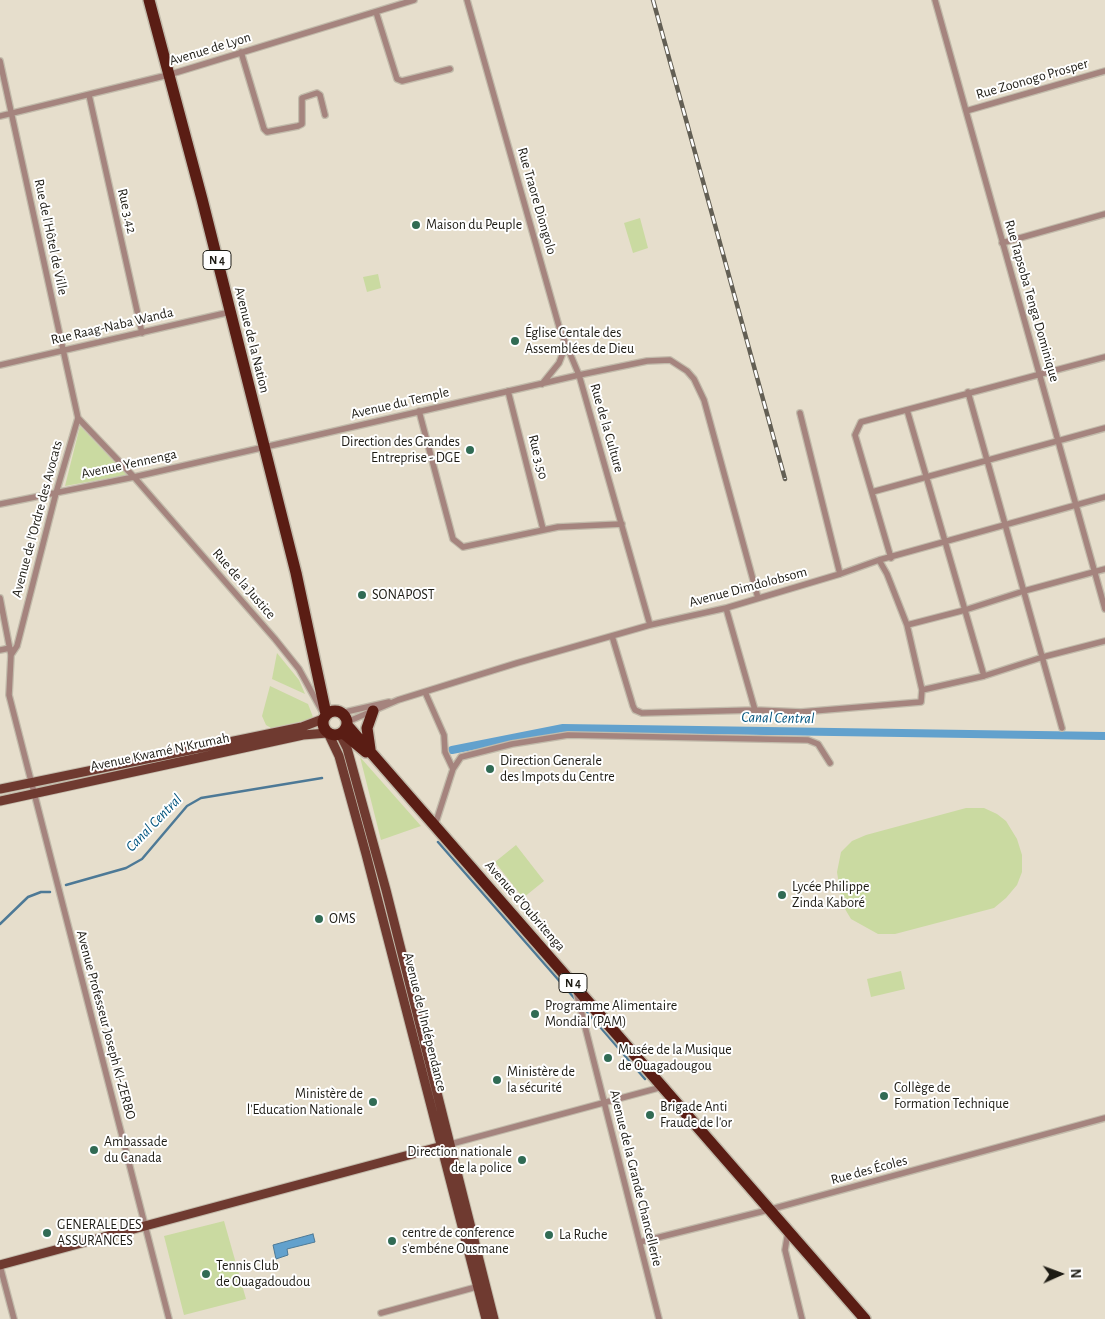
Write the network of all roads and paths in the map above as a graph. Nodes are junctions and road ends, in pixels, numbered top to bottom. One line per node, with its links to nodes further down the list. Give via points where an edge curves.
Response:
1 (149, 0): 10 (highway, Avenue de la Nation / N 4)
2 (414, 0): 5 (street, Avenue de Lyon)
3 (467, 0): 20 (street, Rue Traore Diongolo)
4 (935, 0): 12 (street, Rue Tapsoba Tenga Dominique)
5 (376, 12): 6 (street, Avenue de Lyon); 8 (street, via 397,80)
6 (242, 52): 10 (street, Avenue de Lyon); 14 (street, via 267,132 302,124 300,100 309,95 320,95)
7 (0, 61): 13 (street, Rue de l'Hôtel de Ville)
8 (450, 68)
9 (1105, 72): 12 (street, Rue Zoonogo Prosper)
10 (168, 75): 11 (street, Avenue de Lyon); 18 (highway, Avenue de la Nation / N 4)
11 (89, 95): 13 (street, Avenue de Lyon); 19 (street, Rue 3.42)
12 (966, 111): 17 (street, Rue Tapsoba Tenga Dominique)
13 (11, 113): 15 (street, Avenue de Lyon); 21 (street, Rue de l'Hôtel de Ville)
14 (325, 115)
15 (0, 116)
16 (1105, 214): 17 (street)
17 (1002, 243): 25 (street, Rue Tapsoba Tenga Dominique)
18 (230, 312): 19 (street, Rue Raag-Naba Wanda); 35 (highway, Avenue de la Nation / N 4)
19 (142, 333): 21 (street, Rue Raag-Naba Wanda)
20 (566, 345): 24 (street, Rue Traore Diongolo); 26 (street, via 559,363)
21 (63, 350): 23 (street, Rue Raag-Naba Wanda); 32 (street, Rue de l'Hôtel de Ville)
22 (1105, 357): 25 (street)
23 (0, 364)
24 (579, 375): 26 (street, Avenue du Temple); 45 (street, Rue de la Culture); 55 (street, Rue de la Culture, via 659,359 679,365 694,379 704,400)
25 (1040, 375): 28 (street); 34 (street, Rue Tapsoba Tenga Dominique)
26 (542, 384): 27 (street, Avenue du Temple)
27 (508, 391): 30 (street, Avenue du Temple); 46 (street, Rue 3.50)
28 (968, 392): 29 (street); 36 (street)
29 (907, 410): 38 (street); 39 (street, via 861,422 856,435)
30 (418, 412): 35 (street, Avenue du Temple); 46 (street, via 457,543 463,547 473,546)
31 (800, 413): 52 (street)
32 (78, 418): 37 (street, Rue de la Justice); 40 (street, Avenue de l'Ordre des Avocats)
33 (1105, 428): 34 (street)
34 (1058, 441): 36 (street); 43 (street, Rue Tapsoba Tenga Dominique)
35 (263, 446): 37 (street, Avenue Yennenga); 73 (highway, Avenue de la Nation / N 4, via 296,573 313,660)
36 (986, 459): 38 (street); 44 (street)
37 (134, 477): 40 (street, Avenue Yennenga); 73 (street, Rue de la Justice, via 299,669)
38 (927, 477): 39 (street); 47 (street)
39 (872, 492): 48 (street)
40 (56, 493): 42 (street, Avenue Yennenga); 65 (street, Avenue de l'Ordre des Avocats, via 17,646)
41 (1105, 497): 43 (street, Avenue Dimdolobsom)
42 (0, 504)
43 (1077, 505): 44 (street, Avenue Dimdolobsom); 51 (street, Rue Tapsoba Tenga Dominique)
44 (1005, 523): 47 (street, Avenue Dimdolobsom); 53 (street)
45 (622, 524): 46 (street); 59 (street, Rue de la Culture)
46 (543, 529)
47 (946, 542): 48 (street, Avenue Dimdolobsom); 58 (street)
48 (891, 558): 49 (street, Avenue Dimdolobsom)
49 (879, 560): 52 (street, Avenue Dimdolobsom); 60 (street)
50 (1105, 569): 51 (street)
51 (1095, 572): 53 (street); 57 (street, Rue Tapsoba Tenga Dominique)
52 (840, 574): 55 (street, Avenue Dimdolobsom)
53 (1024, 590): 58 (street); 66 (street)
54 (0, 598): 63 (street)
55 (758, 598): 56 (street, Avenue Dimdolobsom)
56 (726, 608): 59 (street, Avenue Dimdolobsom); 71 (street)
57 (1105, 608)
58 (965, 610): 60 (street); 67 (street)
59 (650, 625): 61 (street, Avenue Dimdolobsom)
60 (906, 625): 68 (street)
61 (612, 636): 69 (street, Avenue Dimdolobsom); 71 (street, via 633,706 638,712)
62 (1105, 641): 66 (street)
63 (10, 648): 64 (street); 65 (street)
64 (0, 650)
65 (11, 655): 80 (street, Avenue Professeur Joseph KI-ZERBO, via 9,695)
66 (1044, 657): 67 (street); 74 (street)
67 (984, 676): 68 (street)
68 (922, 690): 71 (street, via 921,702 802,712)
69 (425, 692): 70 (street, Avenue Dimdolobsom); 78 (street, via 444,735 445,752)
70 (398, 700): 72 (street, Avenue Dimdolobsom); 73 (street, Avenue Dimdolobsom)
71 (755, 710)
72 (373, 711): 73 (street, Avenue Dimdolobsom); 75 (highway, via 367,728)
73 (335, 723): 75 (highway, Avenue d'Oubritenga / N 4); 77 (main road, Avenue Kwamé N'Krumah); 79 (main road, Avenue Kwamé N'Krumah, via 302,736); 89 (main road, Avenue de l'Indépendance, via 339,756 395,945)
74 (1062, 728)
75 (373, 755): 84 (highway, Avenue d'Oubritenga / N 4)
76 (830, 763): 78 (street, via 818,744 808,740 568,735 461,757)
77 (102, 768): 79 (main road); 80 (main road, Avenue Kwamé N'Krumah)
78 (453, 768): 84 (street)
79 (103, 778): 82 (main road, Avenue Kwamé N'Krumah)
80 (31, 783): 81 (main road, Avenue Kwamé N'Krumah); 82 (street, Avenue Professeur Joseph KI-ZERBO)
81 (0, 789)
82 (33, 794): 83 (main road, Avenue Kwamé N'Krumah); 91 (street, Avenue Professeur Joseph KI-ZERBO)
83 (0, 801)
84 (435, 825): 85 (highway, Avenue d'Oubritenga / N 4)
85 (575, 985): 86 (highway, Avenue d'Oubritenga / N 4); 87 (street, Avenue de la Grande Chancellerie)
86 (664, 1086): 87 (street); 90 (highway, Avenue d'Oubritenga / N 4)
87 (604, 1103): 89 (street); 93 (street, Avenue de la Grande Chancellerie)
88 (1105, 1118): 90 (street, Rue des Écoles)
89 (447, 1145): 91 (main road); 95 (main road, Avenue de l'Indépendance)
90 (768, 1210): 92 (highway, N 4); 93 (street, Rue des Écoles)
91 (145, 1226): 94 (main road); 98 (street, Avenue Professeur Joseph KI-ZERBO)
92 (788, 1232): 102 (street, via 786,1256); 103 (highway, N 4)
93 (640, 1242): 101 (street, Avenue de la Grande Chancellerie)
94 (0, 1265): 97 (street)
95 (482, 1286): 96 (street); 99 (main road, Avenue de l'Indépendance); 100 (main road, Avenue de l'Indépendance)
96 (381, 1314)
97 (14, 1319)
98 (169, 1319)
99 (486, 1319)
100 (494, 1319)
101 (659, 1319)
102 (802, 1319)
103 (865, 1319)

